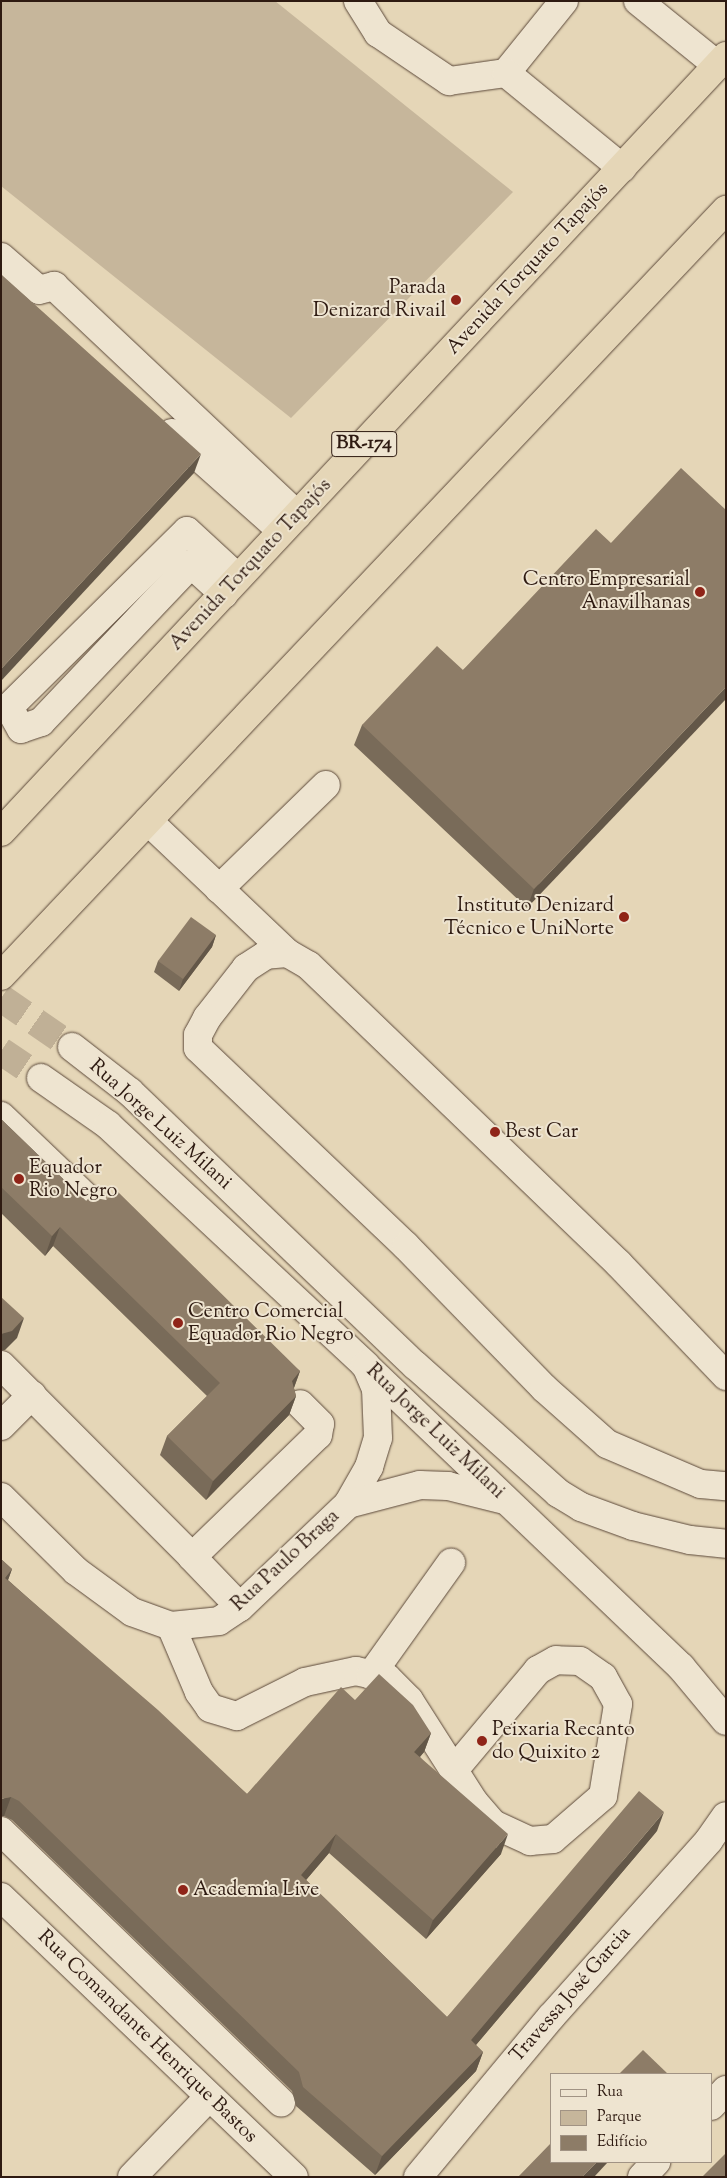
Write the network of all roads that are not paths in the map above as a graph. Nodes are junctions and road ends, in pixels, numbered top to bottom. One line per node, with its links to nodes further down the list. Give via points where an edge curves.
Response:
1 (358, 1): 5 (street, via 378,34 449,81)
2 (564, 1): 5 (street)
3 (638, 1): 4 (street)
4 (721, 61): 6 (highway, Avenida Torquato Tapajós / BR-174)
5 (506, 73): 6 (street)
6 (622, 168): 12 (highway, Avenida Torquato Tapajós / BR-174)
7 (726, 210): 15 (highway)
8 (1, 257): 12 (street, via 39,290 54,286)
9 (1, 280): 10 (street)
10 (38, 313)
11 (156, 419): 12 (street)
12 (290, 523): 13 (highway, Avenida Torquato Tapajós / BR-174)
13 (231, 586): 13 (street, via 187,531 10,707 21,729 41,722 191,564); 16 (highway, Avenida Torquato Tapajós / BR-174)
14 (326, 785): 17 (street)
15 (148, 821): 17 (street); 19 (highway)
16 (1, 832)
17 (220, 890): 18 (street)
18 (287, 953): 26 (street, via 323,977 619,1264); 30 (street, via 266,955 246,968 207,1018 198,1035 198,1048 406,1246 544,1388 607,1444 701,1484)
19 (1, 976)
20 (72, 1047): 34 (street, Rua Jorge Luiz Milani, via 130,1092 415,1365 558,1493 581,1507 634,1526 690,1540)
21 (41, 1078): 25 (street, Rua Jorge Luiz Milani, via 108,1126)
22 (1, 1116): 23 (street)
23 (94, 1205)
24 (1, 1365): 27 (street)
25 (365, 1365): 32 (street, Rua Jorge Luiz Milani); 33 (street, Rua Paulo Braga, via 376,1389 378,1438 369,1467)
26 (726, 1376)
27 (32, 1395): 29 (street); 35 (street)
28 (300, 1404): 35 (street, via 320,1424 322,1429 318,1435)
29 (1, 1426)
30 (726, 1486)
31 (1, 1497): 38 (street, Rua Paulo Braga, via 76,1571 106,1595 132,1612)
32 (506, 1500): 33 (street, Rua Paulo Braga, via 448,1486 420,1485); 40 (street, Rua Jorge Luiz Milani, via 682,1667)
33 (348, 1504): 37 (street, Rua Paulo Braga)
34 (726, 1544)
35 (192, 1557): 37 (street)
36 (451, 1563): 39 (street)
37 (240, 1607): 38 (street, Rua Paulo Braga, via 219,1621)
38 (171, 1626): 39 (street, via 199,1692 210,1708 237,1716 305,1682 356,1671)
39 (371, 1674): 41 (street, via 387,1678 409,1700)
40 (726, 1721)
41 (454, 1770): 41 (street, via 492,1824 530,1841 554,1839 603,1796 618,1704 603,1677 580,1661 556,1660 538,1670)
42 (726, 1816): 52 (street, Travessa José Garcia)
43 (1, 1831): 47 (street)
44 (1, 1897): 46 (street, Rua Comandante Henrique Bastos)
45 (726, 2090): 48 (street)
46 (208, 2098): 50 (street); 51 (street, Rua Comandante Henrique Bastos)
47 (281, 2102)
48 (712, 2105)
49 (655, 2163): 53 (street)
50 (132, 2177)
51 (294, 2177)
52 (418, 2177)
53 (642, 2177)

